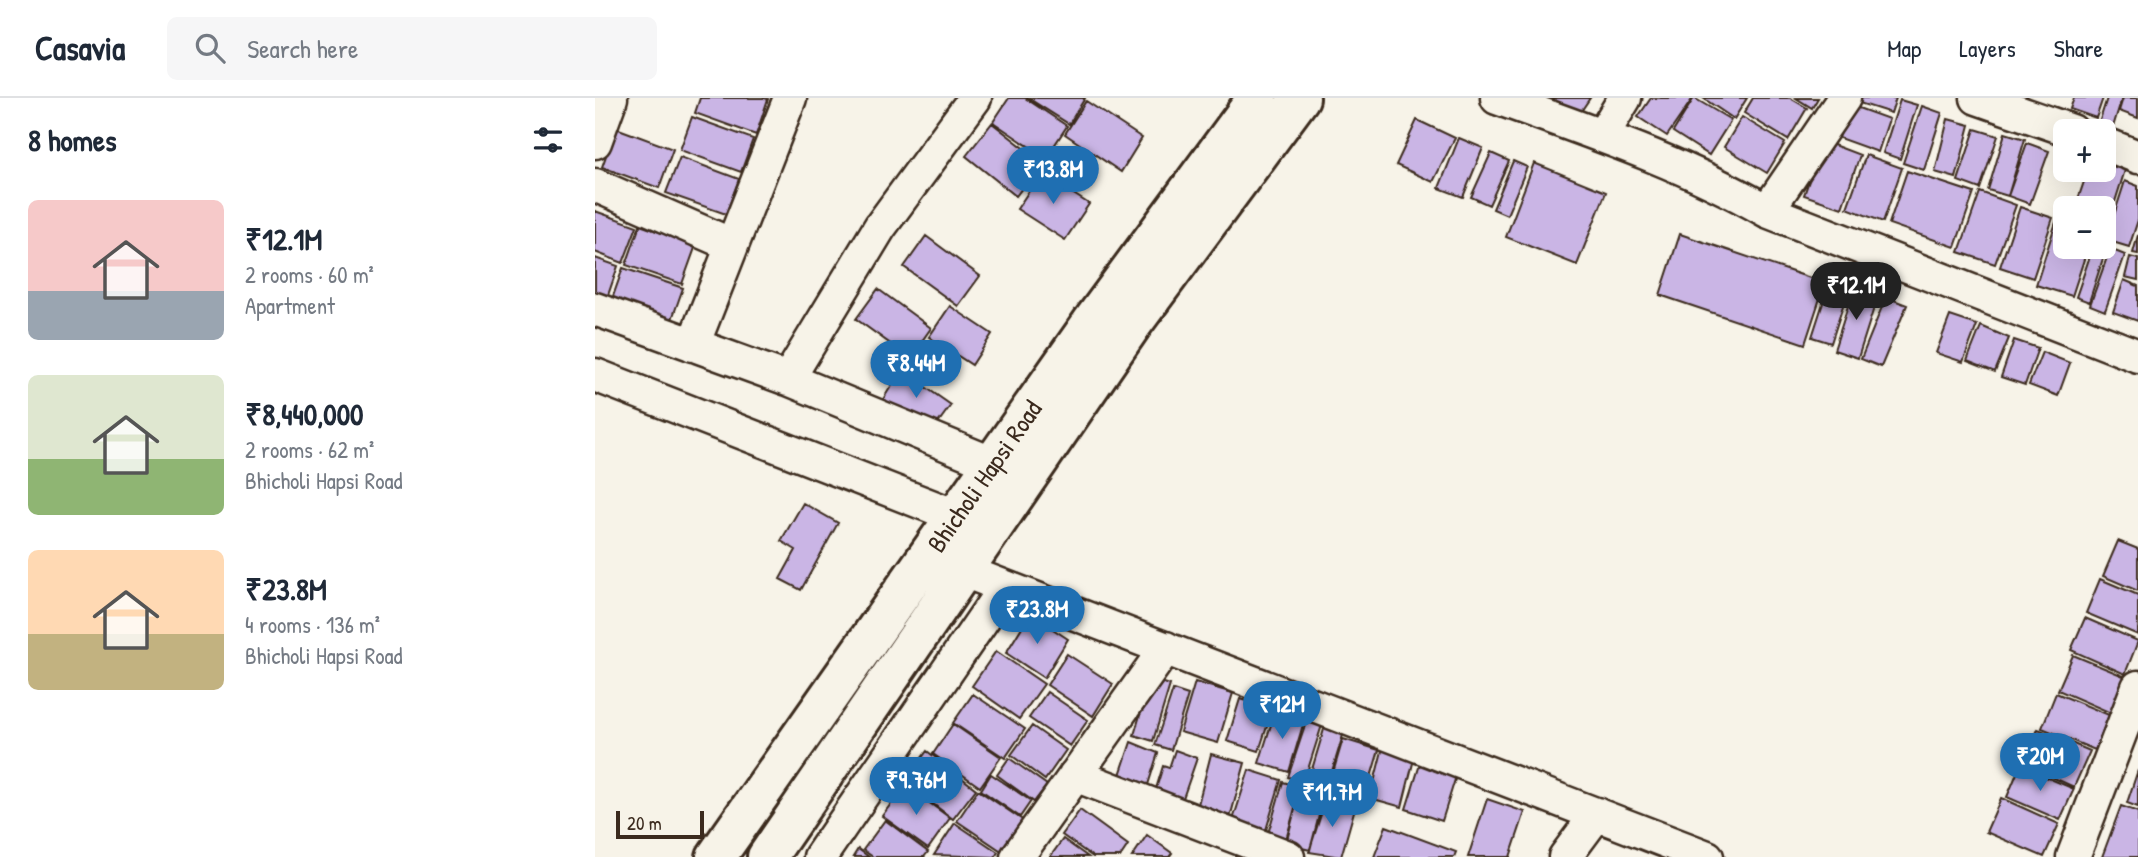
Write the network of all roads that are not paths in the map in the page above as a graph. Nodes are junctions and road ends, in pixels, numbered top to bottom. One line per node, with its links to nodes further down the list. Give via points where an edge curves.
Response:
1 (611, 98): 12 (street)
2 (790, 98): 17 (street)
3 (975, 98): 22 (street, via 880,227)
4 (1258, 98): 23 (street, Bhicholi Hapsi Road, via 1094,318)
5 (1300, 98): 25 (street, via 1131,326)
6 (1497, 98): 11 (street)
7 (1625, 98): 11 (street)
8 (1843, 98): 16 (street)
9 (1977, 98): 10 (street)
10 (2053, 124)
11 (1602, 136): 16 (street, via 1722,184)
12 (595, 142)
13 (2116, 148): 14 (street)
14 (2138, 157)
15 (595, 185): 17 (street)
16 (1767, 211): 20 (street)
17 (732, 245): 19 (street)
18 (595, 309): 19 (street)
19 (693, 345): 22 (street)
20 (2138, 356)
21 (595, 374): 24 (street)
22 (787, 379): 23 (street)
23 (995, 464): 24 (street, Bhicholi Hapsi Road)
24 (956, 516): 33 (street, Bhicholi Hapsi Road)
25 (964, 571): 26 (street); 34 (street)
26 (1005, 587): 27 (street); 35 (street)
27 (1166, 648): 30 (street); 31 (street)
28 (2138, 687): 29 (street)
29 (2131, 720): 40 (street)
30 (1075, 775): 32 (street); 36 (street)
31 (1597, 814): 38 (street); 39 (street)
32 (1223, 846): 37 (street)
33 (716, 857)
34 (767, 857)
35 (820, 857)
36 (1017, 857)
37 (1288, 857)
38 (1565, 857)
39 (1707, 857)
40 (2073, 857)

